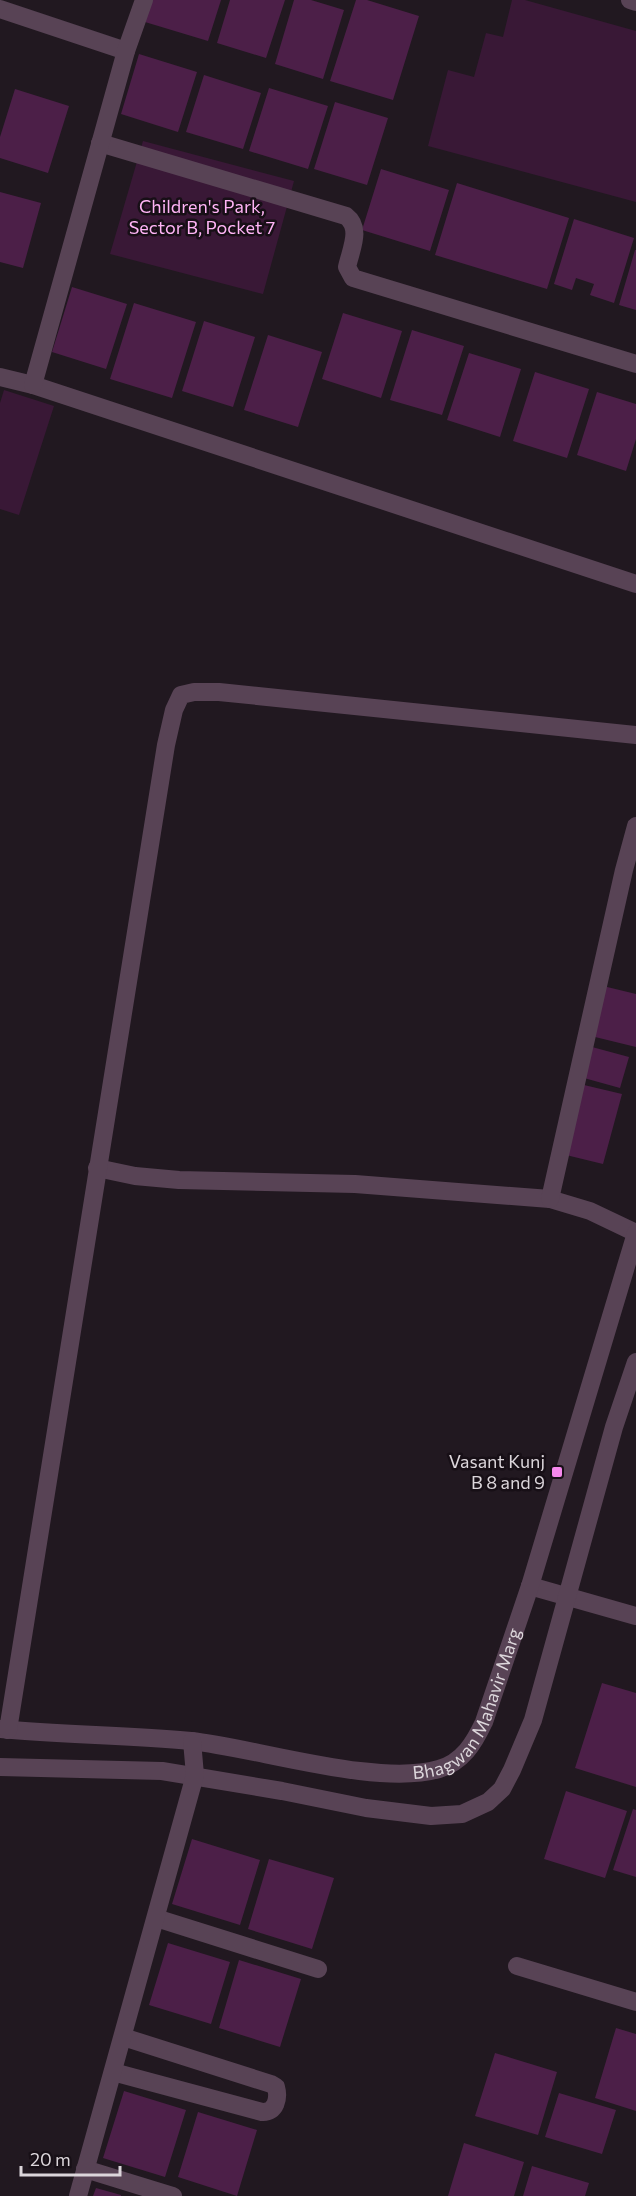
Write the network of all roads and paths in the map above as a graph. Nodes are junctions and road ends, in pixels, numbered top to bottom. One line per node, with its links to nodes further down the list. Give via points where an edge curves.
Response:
1 (144, 0): 5 (street)
2 (630, 0): 3 (street)
3 (636, 2)
4 (0, 9): 5 (street)
5 (126, 51): 6 (street)
6 (100, 143): 7 (street, via 346,216 356,228 347,267 353,278); 9 (street)
7 (636, 364)
8 (0, 378): 9 (street)
9 (33, 385): 10 (street)
10 (636, 584)
11 (636, 735): 13 (street, via 219,692 181,695 166,744)
12 (636, 825): 14 (street)
13 (97, 1168): 14 (street, via 179,1180 355,1184); 20 (street, via 75,1321)
14 (550, 1199): 15 (street, via 590,1211)
15 (636, 1233): 17 (street, Bhagwan Mahavir Marg)
16 (636, 1362): 18 (street, via 614,1426)
17 (530, 1586): 18 (street); 21 (street, Bhagwan Mahavir Marg, via 475,1740 463,1756 439,1769 371,1772)
18 (569, 1596): 19 (street); 23 (street, via 533,1720 502,1789 488,1802 462,1814 431,1816)
19 (636, 1616)
20 (4, 1729): 21 (street, Bhagwan Mahavir Marg)
21 (192, 1742): 23 (street)
22 (0, 1767): 23 (street)
23 (195, 1775): 24 (street)
24 (156, 1918): 26 (street); 28 (street)
25 (517, 1966): 27 (street)
26 (318, 1969)
27 (636, 2002)
28 (123, 2037): 29 (street); 29 (street, via 271,2084 278,2094 268,2113)
29 (113, 2072): 30 (street)
30 (85, 2169): 31 (street); 32 (street)
31 (78, 2196)
32 (173, 2196)

